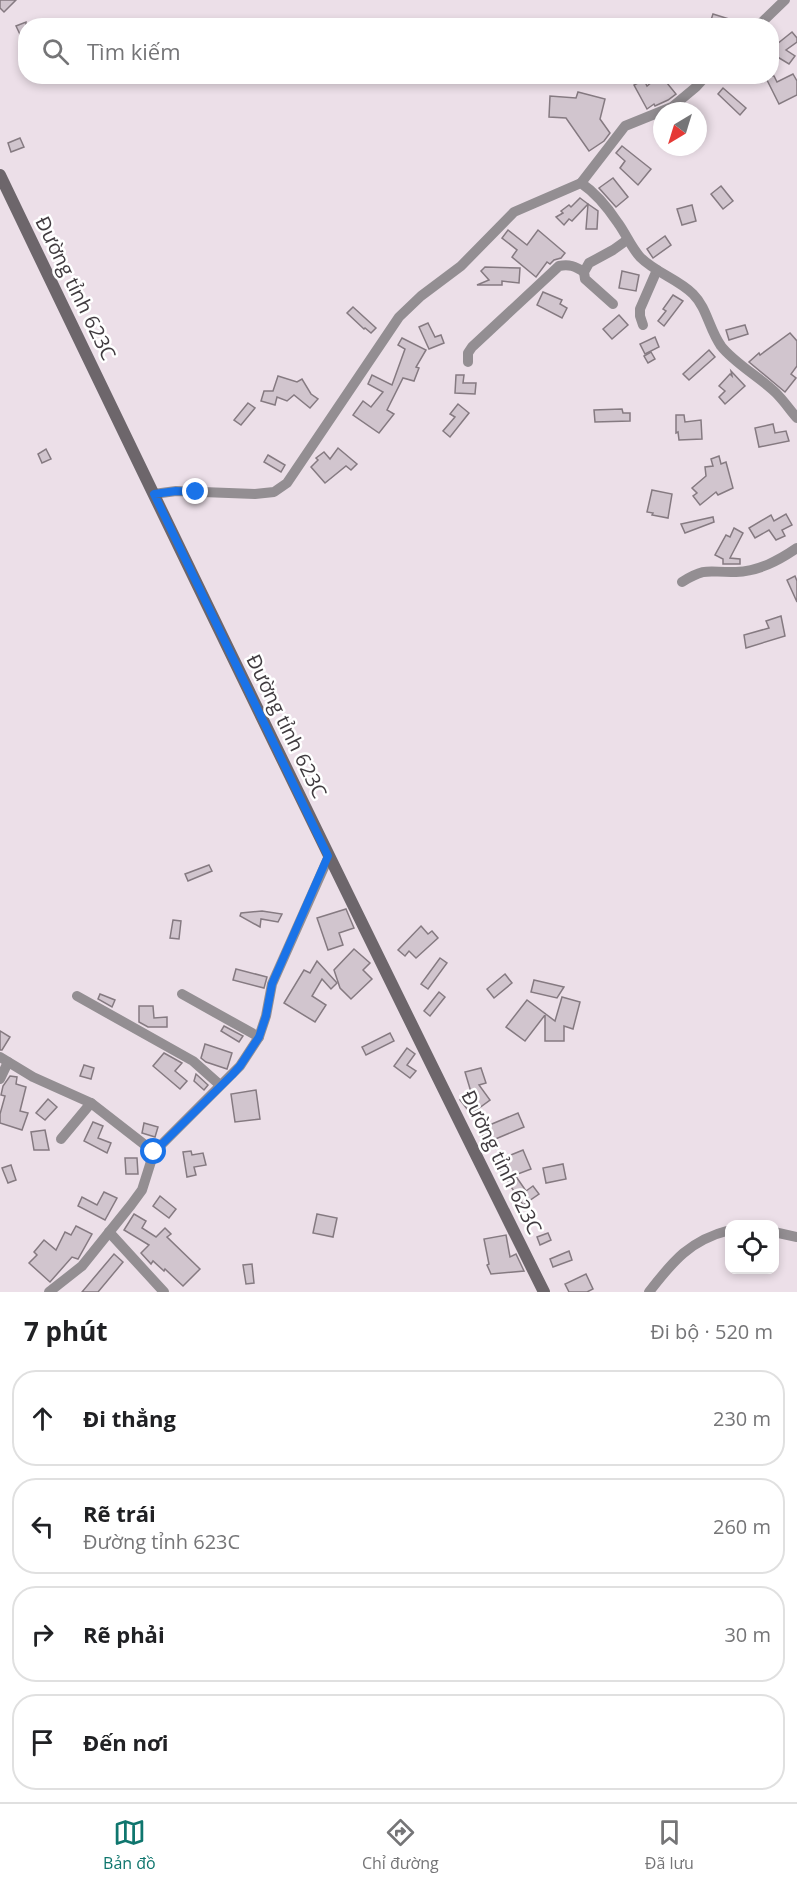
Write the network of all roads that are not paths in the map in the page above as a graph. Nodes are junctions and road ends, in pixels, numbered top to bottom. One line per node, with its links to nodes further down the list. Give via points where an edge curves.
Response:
1 (784, 0): 2 (street)
2 (766, 18)
3 (699, 84): 5 (street, via 672,107 625,126)
4 (0, 175): 13 (main road, Đường tỉnh 623C)
5 (581, 183): 6 (street, via 593,191); 13 (street, via 514,212 461,266 399,317 287,483 274,492 255,494)
6 (627, 240): 7 (street); 8 (street, via 589,263)
7 (657, 270): 10 (street, via 640,309); 12 (street, via 692,292 702,303 722,347 776,393)
8 (584, 272): 9 (street, via 585,279); 11 (street, via 567,264 559,266 472,347)
9 (613, 304)
10 (643, 325)
11 (468, 363)
12 (797, 418)
13 (154, 494): 16 (main road, Đường tỉnh 623C)
14 (797, 548): 15 (street, via 762,568 736,572 708,570)
15 (682, 582)
16 (328, 856): 19 (street, via 272,984); 30 (main road, Đường tỉnh 623C)
17 (182, 994): 19 (street)
18 (77, 996): 22 (street, via 193,1061)
19 (259, 1037): 22 (street, via 240,1066)
20 (4, 1060): 21 (street); 23 (street)
21 (0, 1078)
22 (220, 1086): 25 (street)
23 (91, 1103): 24 (street); 25 (street)
24 (61, 1138)
25 (154, 1152): 27 (street, via 142,1190)
26 (725, 1231): 33 (street, via 683,1252)
27 (109, 1232): 31 (street, via 82,1266); 32 (street)
28 (779, 1233): 29 (street)
29 (797, 1237)
30 (541, 1291)
31 (49, 1292)
32 (164, 1292)
33 (649, 1292)

